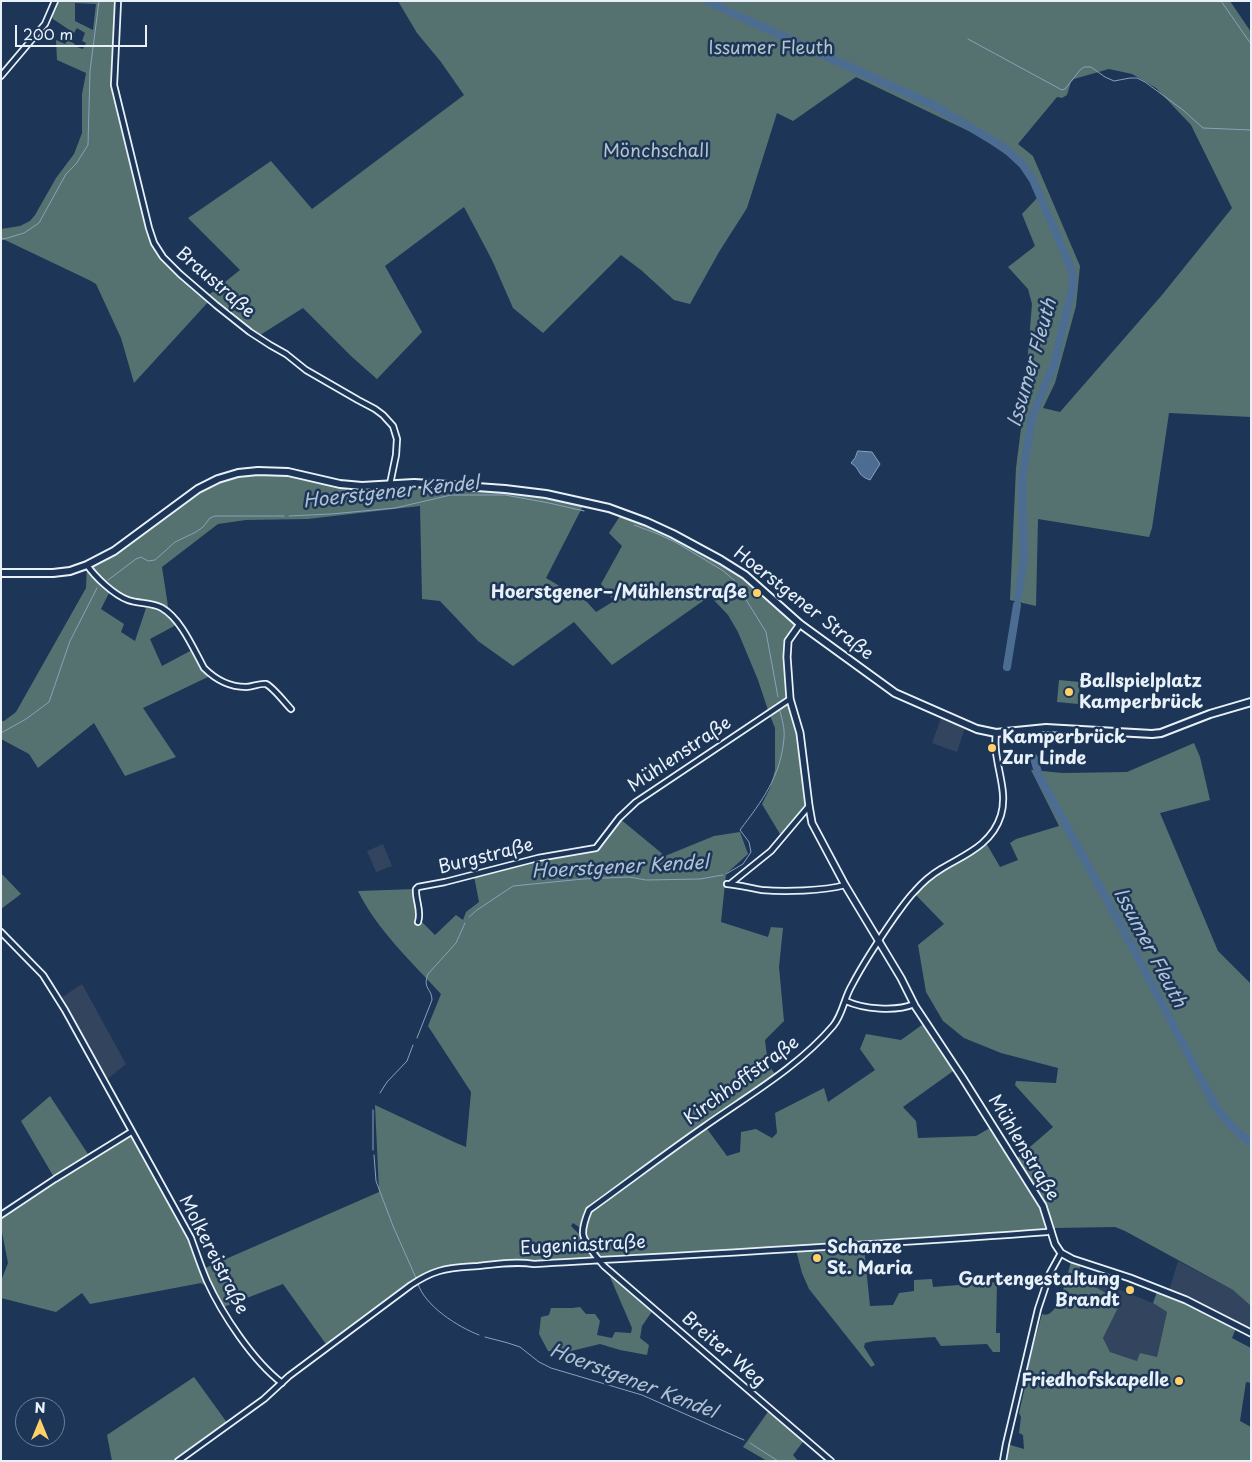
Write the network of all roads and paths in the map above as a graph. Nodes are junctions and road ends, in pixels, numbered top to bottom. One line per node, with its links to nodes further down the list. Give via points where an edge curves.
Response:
1 (55, 1): 3 (street, via 45,24)
2 (118, 1): 4 (street, Braustraße, via 114,85 157,250 186,280 250,332 306,370 383,415 393,426 397,440)
3 (1, 76)
4 (390, 484): 5 (main road, Hoerstgener Straße, via 340,484 282,472 228,475 198,489 114,551); 7 (main road, Hoerstgener Straße, via 505,489 609,508 673,534 746,575)
5 (87, 565): 6 (main road, Hoerstgener Straße, via 53,573); 10 (street, via 117,595 161,607 169,613 210,674 237,686 268,685)
6 (1, 573)
7 (800, 624): 8 (street, Mühlenstraße, via 788,641); 11 (main road, Hoerstgener Straße, via 895,693)
8 (790, 699): 12 (street, Mühlenstraße, via 800,733); 13 (street, Mühlenstraße, via 636,802)
9 (1251, 702): 11 (main road, Hoerstgener Straße, via 1161,733 1046,728)
10 (291, 709)
11 (996, 733): 17 (street, Kirchhoffstraße, via 1003,803 995,828 971,853 924,881)
12 (809, 806): 14 (street, Mühlenstraße, via 812,824); 14 (street, via 771,851 728,884 773,890 818,890)
13 (596, 848): 15 (street, Burgstraße, via 538,858 418,887)
14 (845, 885): 17 (street, Mühlenstraße)
15 (418, 922)
16 (1, 932): 20 (street, Molkereistraße, via 43,975)
17 (877, 940): 18 (street, Kirchhoffstraße); 19 (street, Mühlenstraße)
18 (846, 1001): 19 (street, via 876,1008); 24 (street, Kirchhoffstraße, via 838,1019 823,1037 777,1076 589,1210 583,1234)
19 (914, 1004): 22 (street, Mühlenstraße, via 1043,1206)
20 (131, 1132): 21 (street); 26 (street, Molkereistraße, via 191,1238 206,1279 222,1308 252,1353)
21 (1, 1215)
22 (1051, 1230): 23 (street, Mühlenstraße); 24 (street, Eugeniastraße)
23 (1060, 1253): 25 (street, via 1186,1300); 29 (street, via 1038,1309)
24 (599, 1260): 26 (street, Eugeniastraße, via 494,1264 450,1268 430,1274); 28 (street, Breiter Weg)
25 (1251, 1332)
26 (282, 1382): 27 (street, Eugeniastraße, via 264,1399)
27 (178, 1461)
28 (831, 1461)
29 (1003, 1461)

